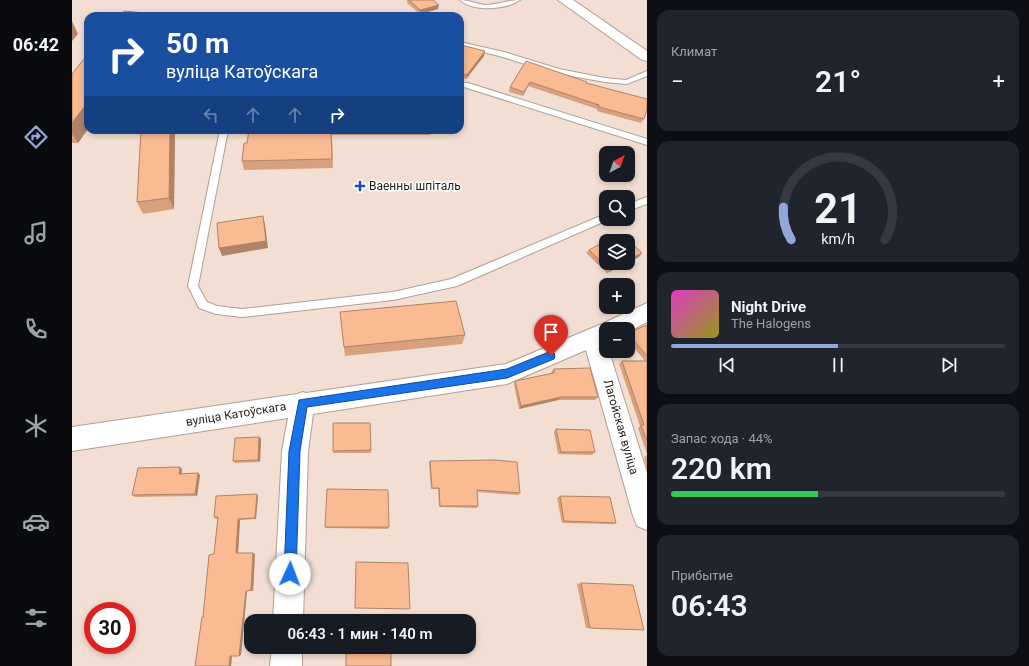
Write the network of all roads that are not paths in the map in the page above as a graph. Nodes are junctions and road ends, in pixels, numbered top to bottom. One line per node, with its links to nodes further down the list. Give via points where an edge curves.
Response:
1 (463, 0): 4 (lane, via 482,8 498,6)
2 (518, 0): 4 (lane)
3 (564, 0): 6 (street)
4 (508, 1)
5 (464, 45): 7 (lane, via 558,71 605,80 627,82)
6 (647, 57)
7 (647, 73)
8 (464, 85): 10 (lane)
9 (223, 134): 13 (lane, via 193,286 203,305 216,310 242,314 393,296 453,283)
10 (647, 142)
11 (647, 200): 12 (lane)
12 (635, 205)
13 (599, 220)
14 (647, 312): 15 (street, вуліца Катоўскага)
15 (627, 322)
16 (599, 335): 18 (street, вуліца Катоўскага, via 507,374)
17 (610, 358): 20 (street, Лагойская вуліца)
18 (303, 403): 19 (street, вуліца Катоўскага); 21 (street, via 295,451)
19 (72, 439)
20 (647, 516)
21 (288, 614)
22 (287, 654): 23 (street)
23 (286, 666)

